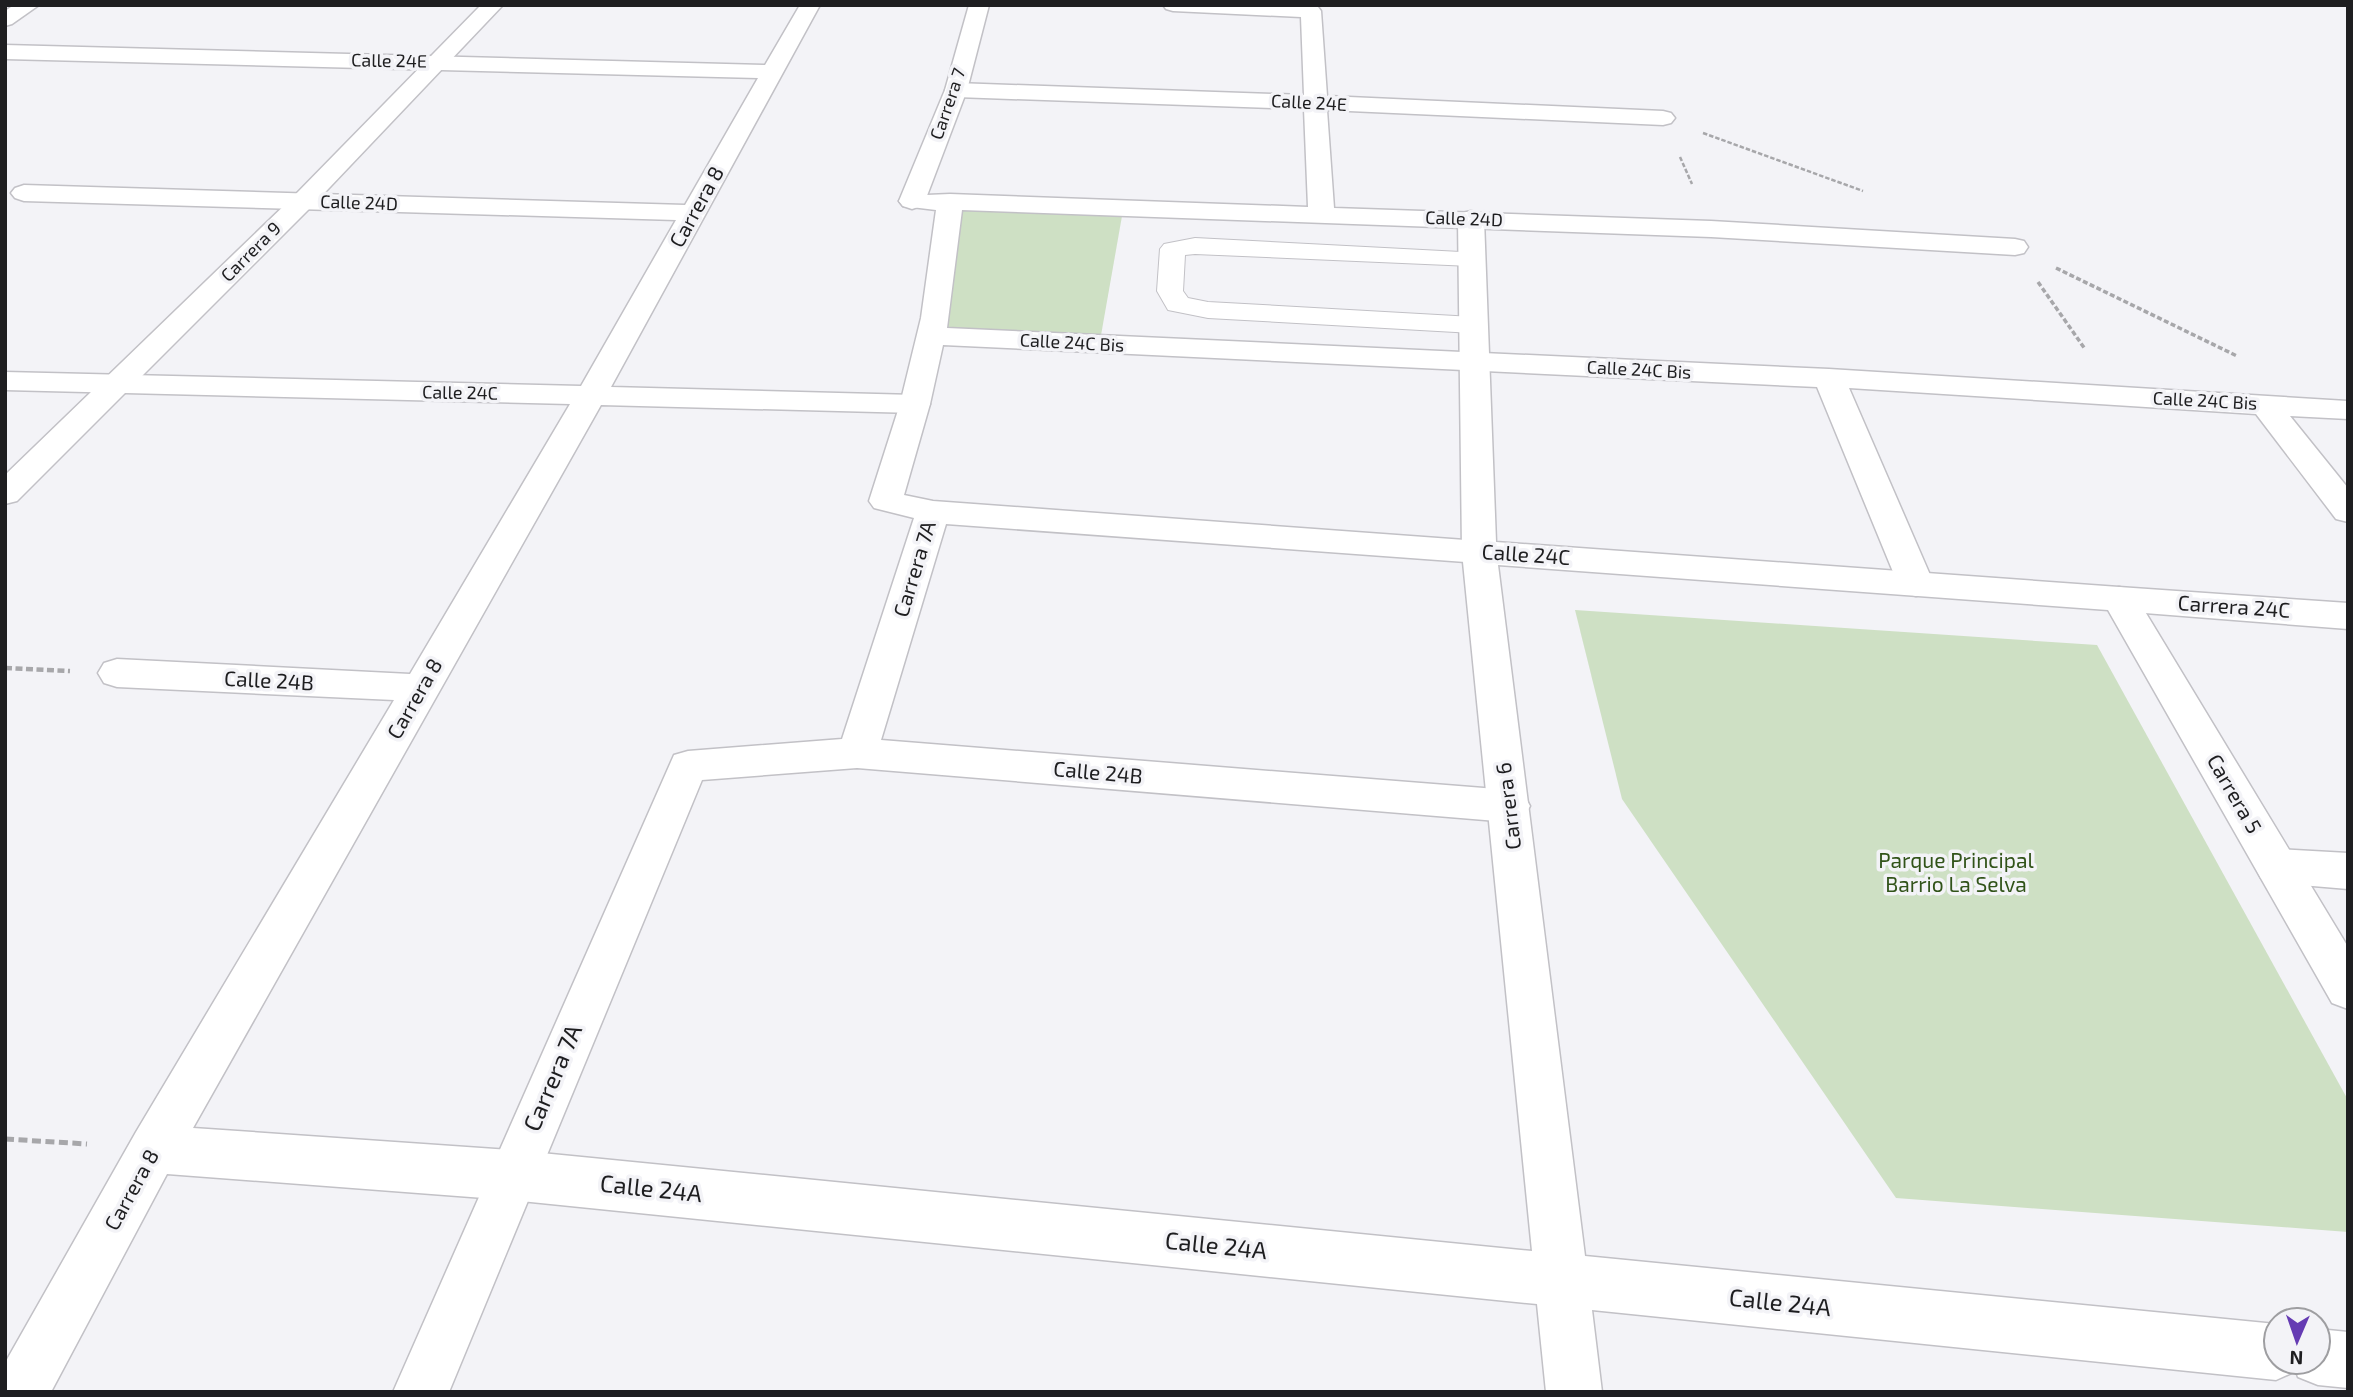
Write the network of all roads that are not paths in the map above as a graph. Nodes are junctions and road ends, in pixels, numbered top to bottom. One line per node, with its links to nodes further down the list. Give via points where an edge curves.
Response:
1 (29, 5): 6 (street)
2 (493, 5): 8 (street, Carrera 9)
3 (810, 5): 9 (street, Carrera 8)
4 (979, 5): 10 (street, Carrera 7)
5 (1173, 5): 11 (street, via 1311,11)
6 (5, 20)
7 (5, 52): 8 (street, Calle 24E)
8 (437, 62): 9 (street, Calle 24E); 15 (street, Carrera 9)
9 (772, 72): 17 (street, Carrera 8)
10 (956, 90): 11 (street, Calle 24E); 14 (street, Carrera 7)
11 (1317, 103): 12 (street, Calle 24E); 18 (street)
12 (1663, 118)
13 (24, 194): 15 (street, Calle 24D)
14 (912, 201): 16 (street, Calle 24D)
15 (302, 202): 17 (street, Calle 24D); 26 (street, Carrera 9)
16 (950, 202): 18 (street, Calle 24D); 22 (street, Carrera 7A)
17 (694, 213): 27 (street, Carrera 8)
18 (1321, 213): 19 (street, Calle 24D)
19 (1471, 219): 20 (street, Calle 24D); 21 (street, Carrera 6)
20 (2015, 247)
21 (1471, 258): 23 (street, Carrera 6); 23 (lane, via 1195,246 1173,249 1170,291 1178,304 1208,310)
22 (930, 336): 23 (street, Calle 24C Bis); 28 (street, Carrera 7A)
23 (1473, 344): 24 (street, Calle 24C Bis); 34 (street, Carrera 6)
24 (1829, 378): 29 (street, Calle 24C Bis); 35 (street)
25 (14, 381): 26 (street, Calle 24C)
26 (117, 385): 27 (street, Calle 24C); 31 (street, Carrera 9)
27 (590, 397): 28 (street, Calle 24C); 39 (street, Carrera 8)
28 (915, 404): 33 (street, Carrera 7A, via 886,502)
29 (2265, 405): 30 (street, Calle 24C Bis); 32 (street)
30 (2347, 410)
31 (5, 494)
32 (2348, 511)
33 (933, 512): 34 (street, Calle 24C); 40 (street, Carrera 7A)
34 (1479, 552): 35 (street, Calle 24C); 42 (street, Carrera 6)
35 (1916, 584): 36 (street, Calle 24C)
36 (2119, 599): 37 (street, Carrera 24C); 43 (street, Carrera 5)
37 (2348, 616)
38 (117, 673): 39 (street, Calle 24B)
39 (422, 688): 46 (street, Carrera 8)
40 (857, 753): 41 (street, Calle 24B); 42 (street, Calle 24B)
41 (688, 766): 47 (street, Carrera 7A)
42 (1509, 806): 48 (street, Carrera 6)
43 (2276, 866): 44 (street); 45 (street, Carrera 5)
44 (2348, 871)
45 (2348, 989)
46 (155, 1149): 47 (street, Calle 24A); 50 (street, Carrera 8)
47 (511, 1175): 48 (street, Calle 24A); 51 (street, Carrera 7A)
48 (1562, 1281): 49 (street, Calle 24A); 52 (street, Carrera 6)
49 (2262, 1351)
50 (20, 1392)
51 (421, 1392)
52 (1574, 1392)

